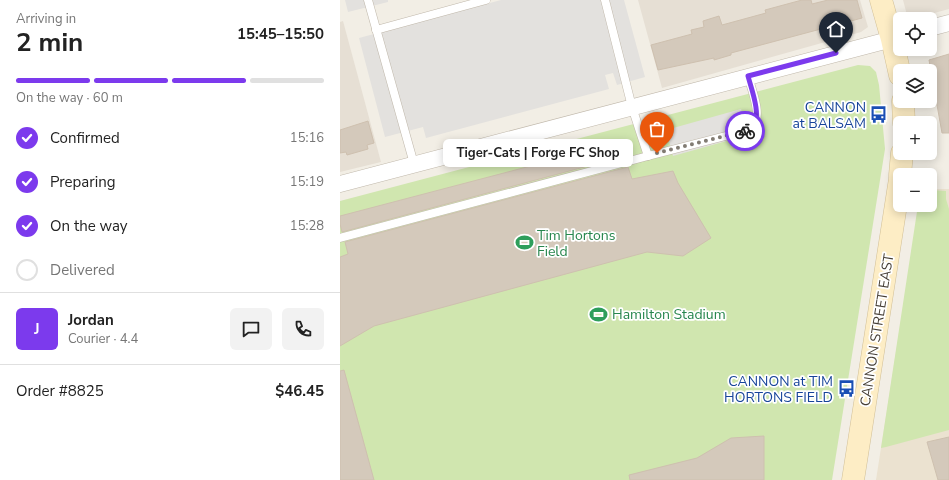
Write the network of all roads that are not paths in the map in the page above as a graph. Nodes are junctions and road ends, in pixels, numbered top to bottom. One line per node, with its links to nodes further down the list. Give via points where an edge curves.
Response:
1 (368, 0): 7 (lane)
2 (486, 0): 7 (lane)
3 (605, 0): 11 (lane)
4 (880, 0): 8 (main road)
5 (949, 23): 6 (street)
6 (937, 26)
7 (376, 30): 13 (lane)
8 (893, 31)
9 (893, 39): 10 (street)
10 (748, 76): 11 (street); 12 (lane, via 756,107 757,118 754,126 745,131)
11 (632, 107): 12 (lane); 13 (street)
12 (648, 156): 16 (lane)
13 (414, 164): 14 (street)
14 (340, 184)
15 (895, 212): 17 (main road, CANNON STREET EAST)
16 (340, 238)
17 (854, 480)

